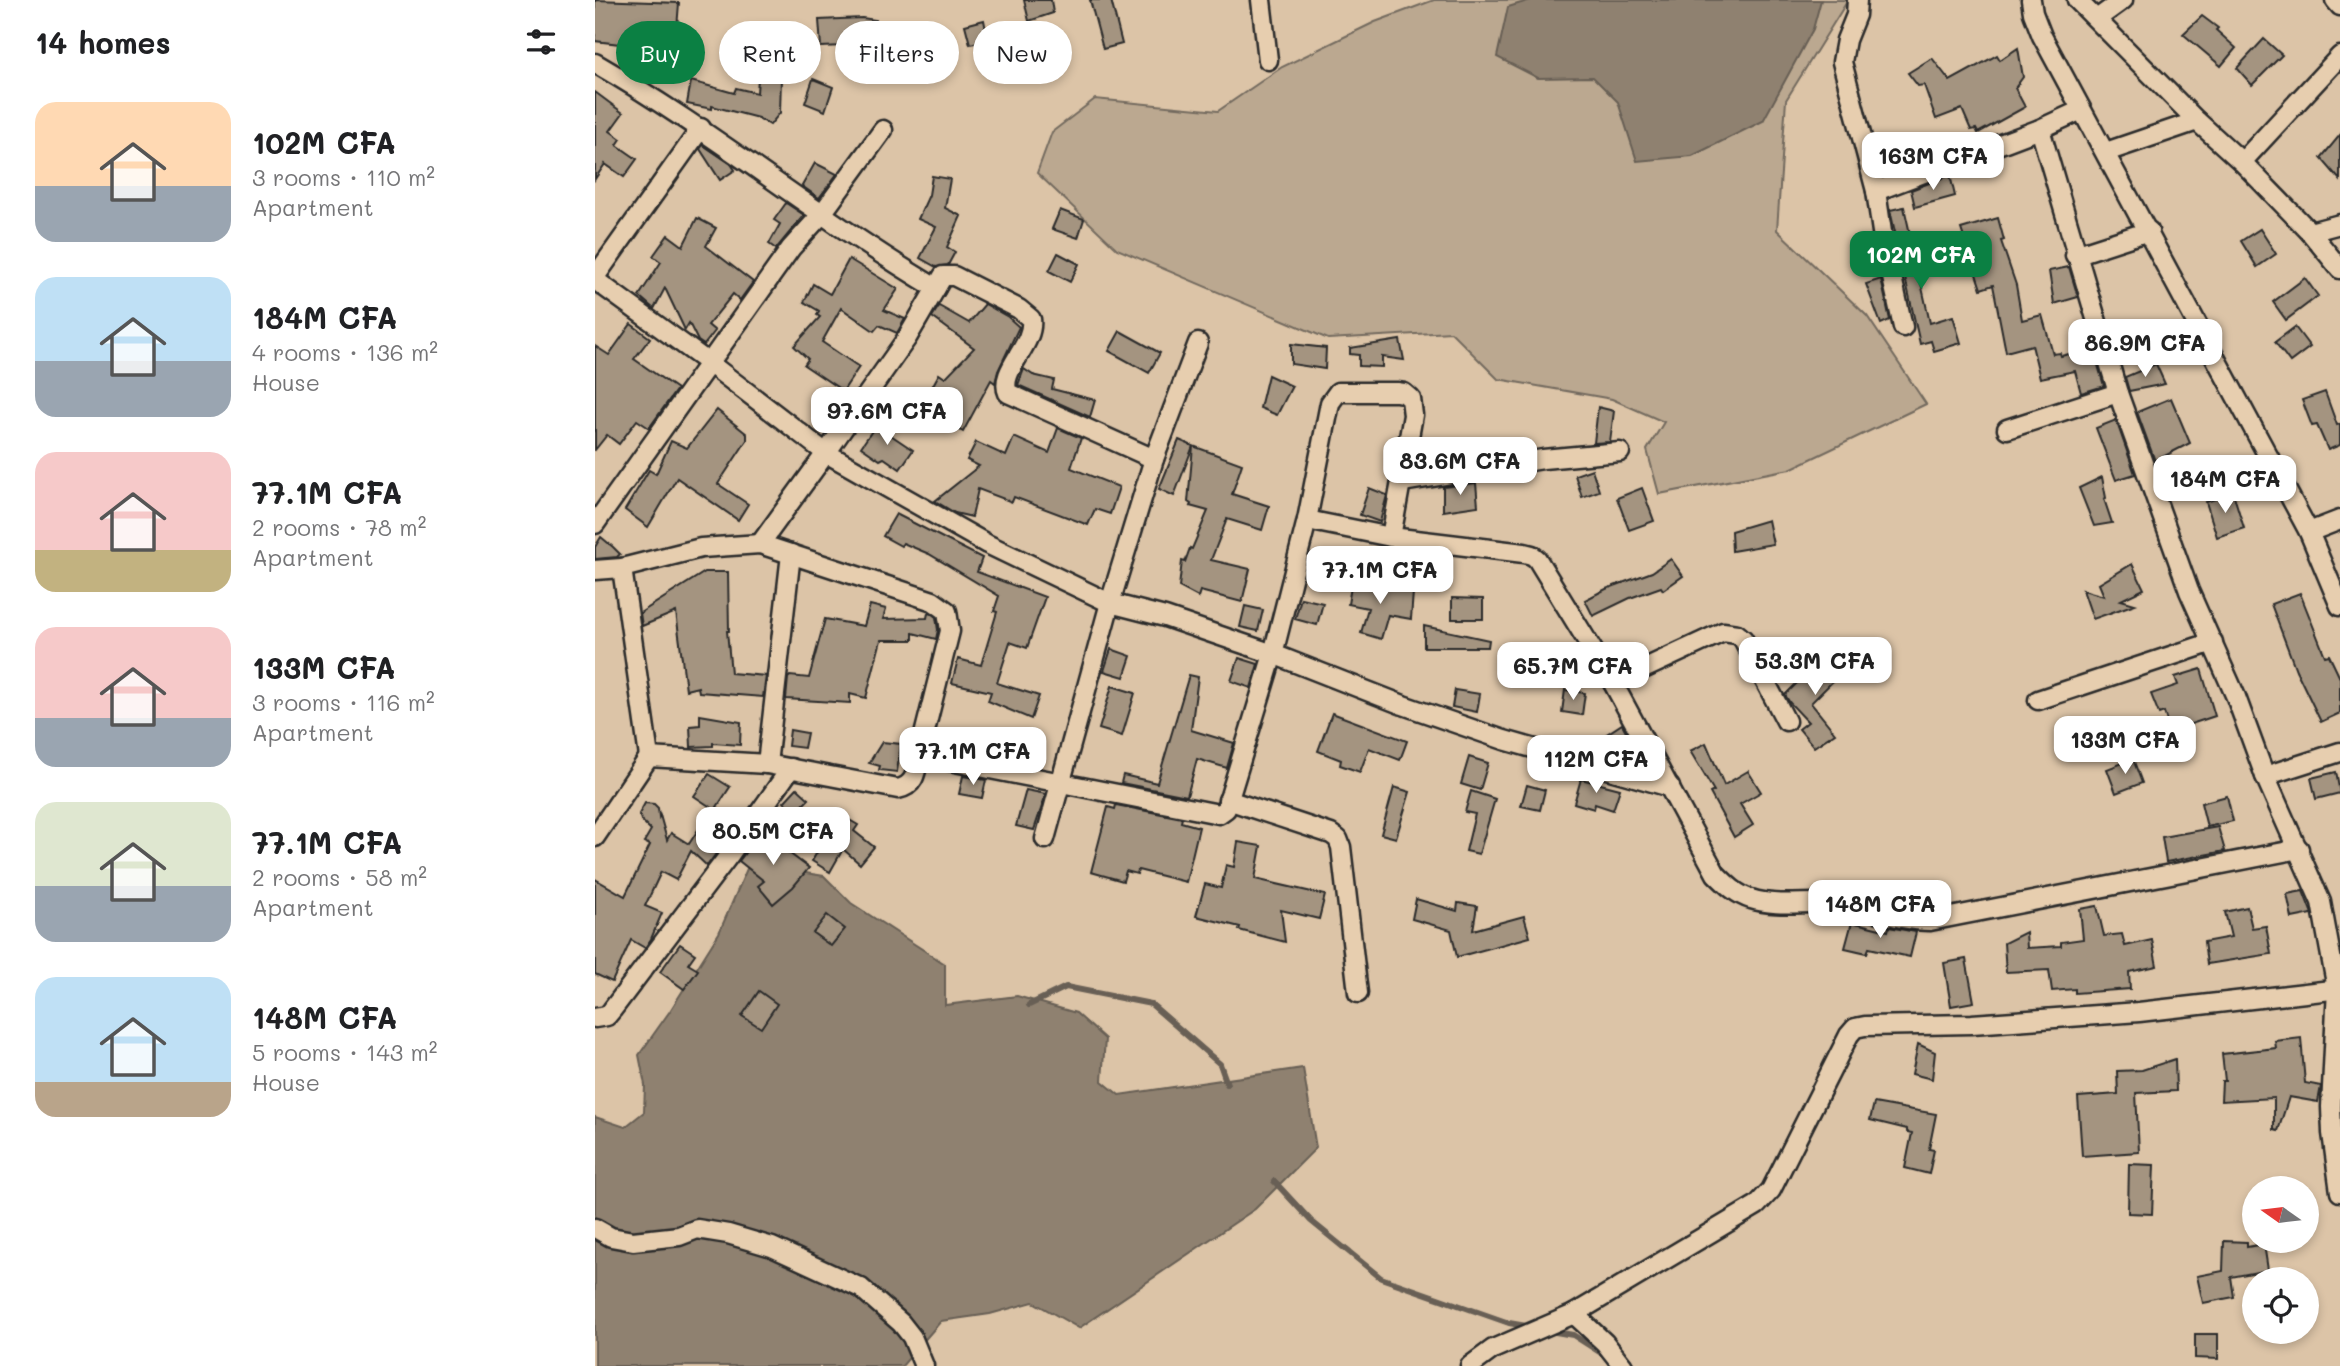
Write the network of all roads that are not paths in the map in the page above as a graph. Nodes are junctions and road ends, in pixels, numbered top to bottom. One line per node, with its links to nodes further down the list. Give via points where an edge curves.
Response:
1 (1261, 0): 10 (street)
2 (1857, 0): 19 (street, via 1842,62)
3 (2031, 0): 12 (street, via 2042,36)
4 (2077, 0): 8 (street)
5 (2123, 0): 8 (street)
6 (2335, 0): 7 (street)
7 (2340, 6)
8 (2098, 18): 13 (street)
9 (2340, 56): 18 (street)
10 (1268, 60)
11 (595, 63): 14 (street)
12 (2081, 110): 16 (street); 17 (street)
13 (2197, 121): 17 (street); 18 (street)
14 (701, 128): 20 (street); 26 (street)
15 (883, 130): 20 (street)
16 (2040, 130): 19 (street); 24 (street)
17 (2106, 152): 22 (street)
18 (2242, 162): 23 (street)
19 (1876, 191): 28 (street)
20 (821, 215): 27 (street); 30 (street)
21 (2340, 224): 23 (street)
22 (2149, 232): 24 (street); 40 (street)
23 (2310, 232): 25 (street)
24 (2075, 255): 31 (street)
25 (2340, 269)
26 (595, 279): 30 (street)
27 (936, 288): 34 (street, via 907,338); 35 (street, via 943,276 954,275 1031,319 1029,337 1006,380 1007,393)
28 (1903, 327)
29 (1198, 343): 35 (street)
30 (709, 363): 34 (street); 39 (street)
31 (2118, 394): 32 (street); 48 (street, via 2189,591)
32 (2007, 429)
33 (1620, 452): 36 (street, via 1543,459)
34 (825, 453): 42 (street); 46 (street, via 987,544)
35 (1154, 459): 46 (street)
36 (1402, 482): 37 (street, via 1413,415 1411,398 1397,391 1338,392 1330,403); 41 (street)
37 (1307, 520): 41 (street); 49 (street)
38 (2340, 520): 40 (street)
39 (595, 524)
40 (2309, 532): 47 (street)
41 (1391, 537): 50 (street, via 1532,555)
42 (760, 544): 43 (street); 44 (street, via 701,548)
43 (791, 554): 54 (street, via 933,601 947,611 950,631); 56 (street)
44 (622, 568): 45 (street); 55 (street)
45 (595, 570)
46 (1110, 603): 49 (street); 59 (street)
47 (2340, 606)
48 (2213, 642): 51 (street); 58 (street)
49 (1273, 654): 60 (street, via 1504,740); 61 (street)
50 (1613, 683): 52 (street, via 1730,632 1743,639); 60 (street)
51 (2038, 700)
52 (1786, 721)
53 (2340, 752): 58 (street)
54 (919, 755): 57 (street, via 913,780 898,789); 59 (street)
55 (649, 757): 56 (street); 62 (street)
56 (767, 764): 57 (street)
57 (791, 768): 67 (street, via 613,1010)
58 (2265, 776): 64 (street)
59 (1060, 783): 61 (street, via 1214,814 1223,813); 63 (street)
60 (1671, 787): 64 (street, via 1716,874 1748,898 1768,904 1837,904 1917,921)
61 (1229, 800): 66 (street, via 1338,839)
62 (595, 837)
63 (1045, 839)
64 (2299, 849): 65 (street, via 2321,902)
65 (2339, 989): 68 (street, via 2331,1107); 70 (street, via 2139,1012 1855,1028 1771,1190 1757,1205)
66 (1358, 993)
67 (595, 1018)
68 (2340, 1192)
69 (595, 1228): 71 (street, via 633,1241 697,1229 772,1247 861,1288 907,1330)
70 (1574, 1314): 72 (street, via 1493,1349); 73 (street)
71 (924, 1366)
72 (1470, 1366)
73 (1623, 1366)

